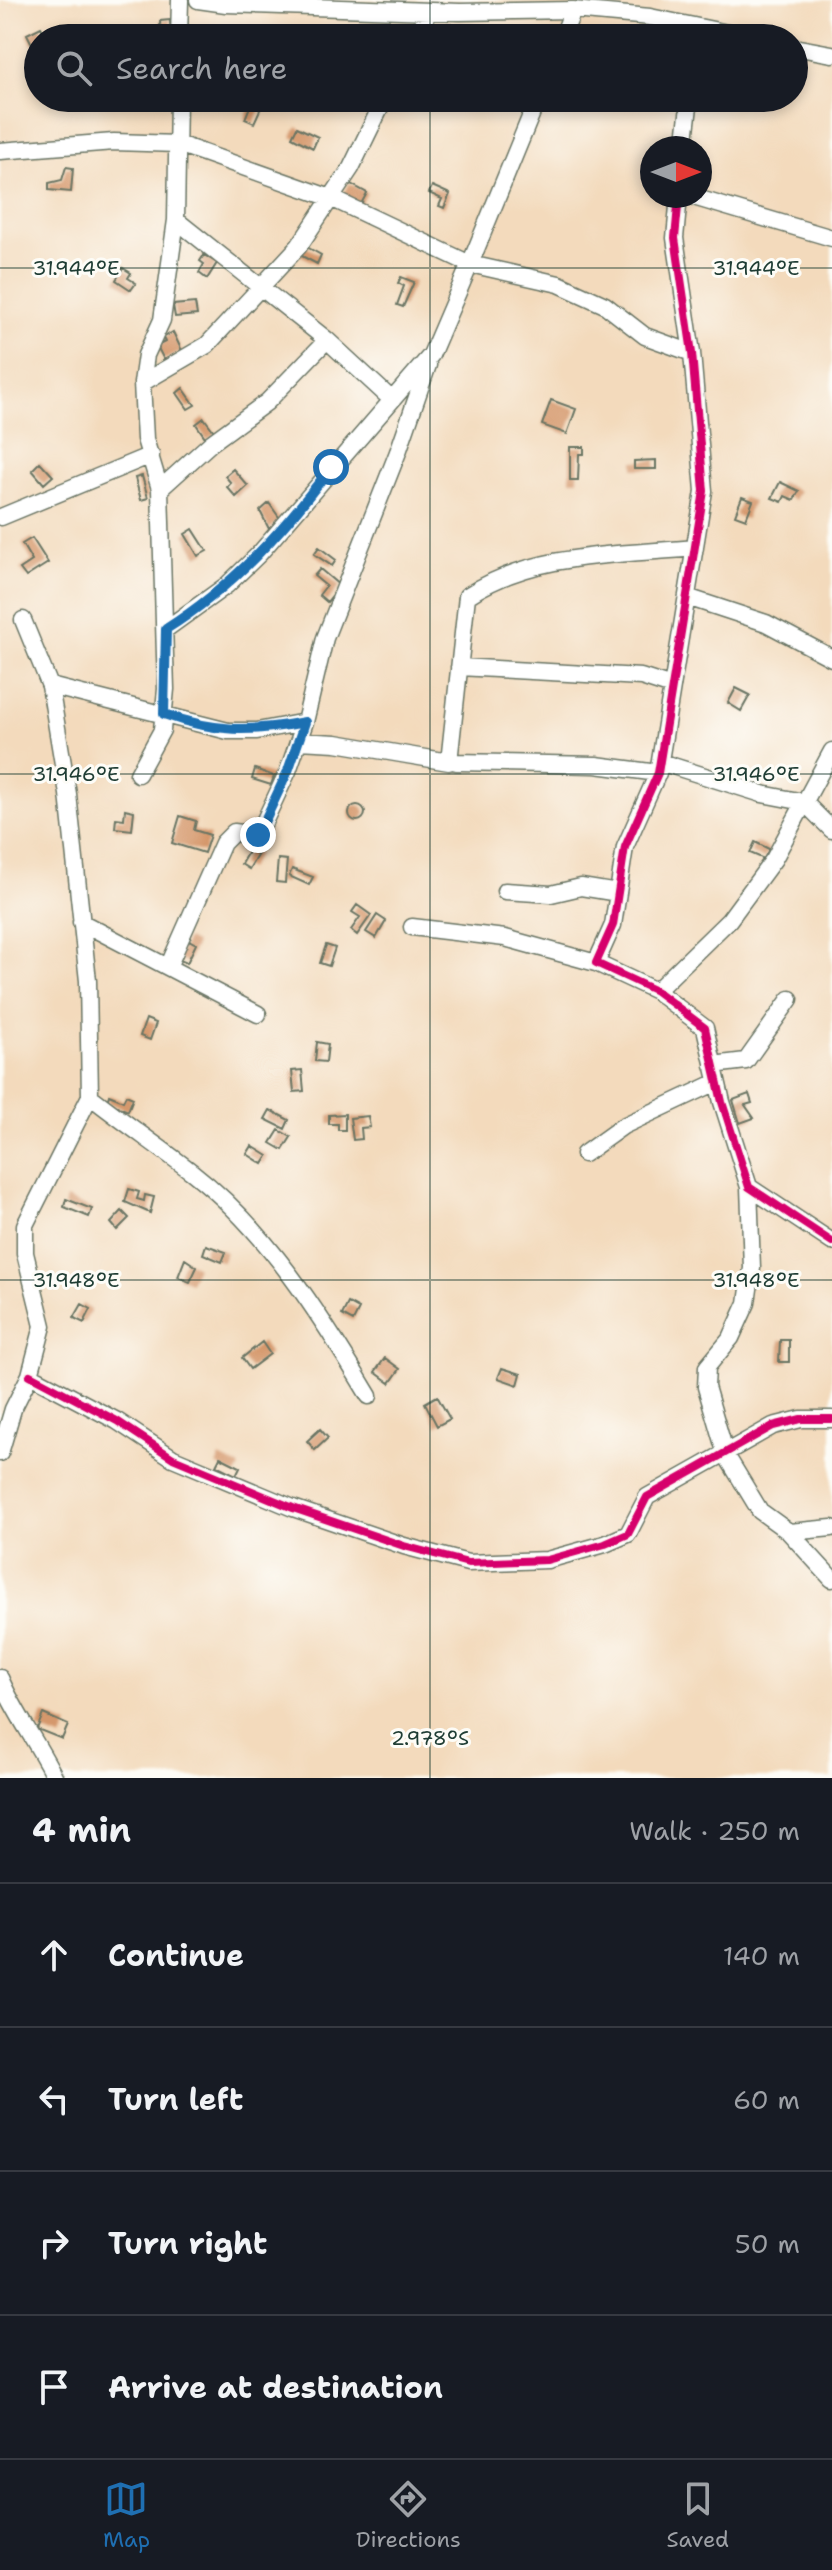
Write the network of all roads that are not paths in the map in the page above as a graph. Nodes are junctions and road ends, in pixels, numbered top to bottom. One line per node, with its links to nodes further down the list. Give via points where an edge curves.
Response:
1 (180, 0): 7 (street)
2 (198, 0): 3 (street)
3 (264, 3): 6 (street)
4 (615, 7): 5 (street); 10 (street)
5 (573, 10): 6 (street); 9 (street)
6 (429, 11): 8 (street)
7 (179, 24)
8 (422, 24)
9 (568, 24)
10 (669, 24)
11 (808, 50): 12 (street)
12 (832, 54)
13 (178, 112): 18 (street)
14 (378, 112): 20 (street)
15 (532, 112): 25 (street)
16 (688, 112): 17 (street)
17 (685, 136)
18 (178, 144): 19 (street, via 114,142); 20 (street); 23 (street)
19 (0, 151)
20 (331, 198): 25 (street); 26 (street, via 299,246)
21 (712, 203): 24 (street)
22 (678, 208): 28 (street, via 675,238)
23 (176, 220): 26 (street); 30 (street, via 162,320 146,355)
24 (832, 238)
25 (470, 264): 28 (street, via 559,284 605,305 645,336); 29 (street)
26 (261, 287): 27 (street); 30 (street, via 207,345)
27 (327, 340): 31 (street); 33 (street, via 267,402)
28 (692, 353): 35 (street, via 704,491)
29 (431, 355): 31 (street); 44 (street, via 325,638)
30 (142, 383): 32 (street)
31 (392, 400): 38 (street, via 259,554 227,585)
32 (151, 455): 33 (street); 34 (street)
33 (160, 489): 38 (street)
34 (1, 517)
35 (695, 548): 36 (street); 40 (street, via 537,564 485,583 467,596)
36 (687, 597): 39 (street, via 766,623); 42 (street)
37 (23, 620): 41 (street)
38 (166, 629): 43 (street)
39 (832, 658)
40 (459, 667): 42 (street, via 641,677); 45 (street, via 449,762)
41 (50, 686): 43 (street); 54 (street)
42 (672, 687): 48 (street)
43 (164, 714): 44 (street, via 228,731); 49 (street, via 162,730)
44 (305, 722): 45 (street)
45 (299, 741): 57 (street, via 258,835 234,832 223,843)
46 (832, 751): 50 (street)
47 (456, 762): 48 (street)
48 (659, 767): 50 (street); 53 (street, via 625,847)
49 (138, 774)
50 (804, 802): 51 (street); 58 (street, via 774,859 729,920)
51 (832, 830)
52 (505, 891): 53 (street, via 551,894 581,887)
53 (618, 893): 56 (street, via 613,925)
54 (81, 922): 57 (street); 63 (street)
55 (412, 927): 56 (street, via 505,938)
56 (596, 963): 58 (street)
57 (168, 967): 60 (street)
58 (656, 991): 61 (street, via 705,1028)
59 (790, 999): 61 (street, via 746,1061)
60 (258, 1014)
61 (713, 1065): 62 (street)
62 (717, 1082): 64 (street, via 623,1126); 65 (street)
63 (90, 1096): 67 (street, via 25,1225 25,1253 43,1326); 68 (street, via 193,1173 255,1233 325,1322)
64 (584, 1154)
65 (749, 1187): 66 (street); 71 (street, via 752,1268 747,1303 731,1338 707,1367 706,1387)
66 (832, 1242)
67 (30, 1375): 70 (street); 71 (street, via 173,1458 293,1508 468,1563 547,1560 605,1544 628,1534 647,1497)
68 (369, 1396)
69 (832, 1419): 71 (street, via 773,1426)
70 (0, 1453)
71 (726, 1455): 73 (street, via 760,1511)
72 (832, 1528): 73 (street)
73 (789, 1532): 74 (street)
74 (832, 1579)
75 (0, 1678): 76 (street, via 13,1710)
76 (55, 1778)

